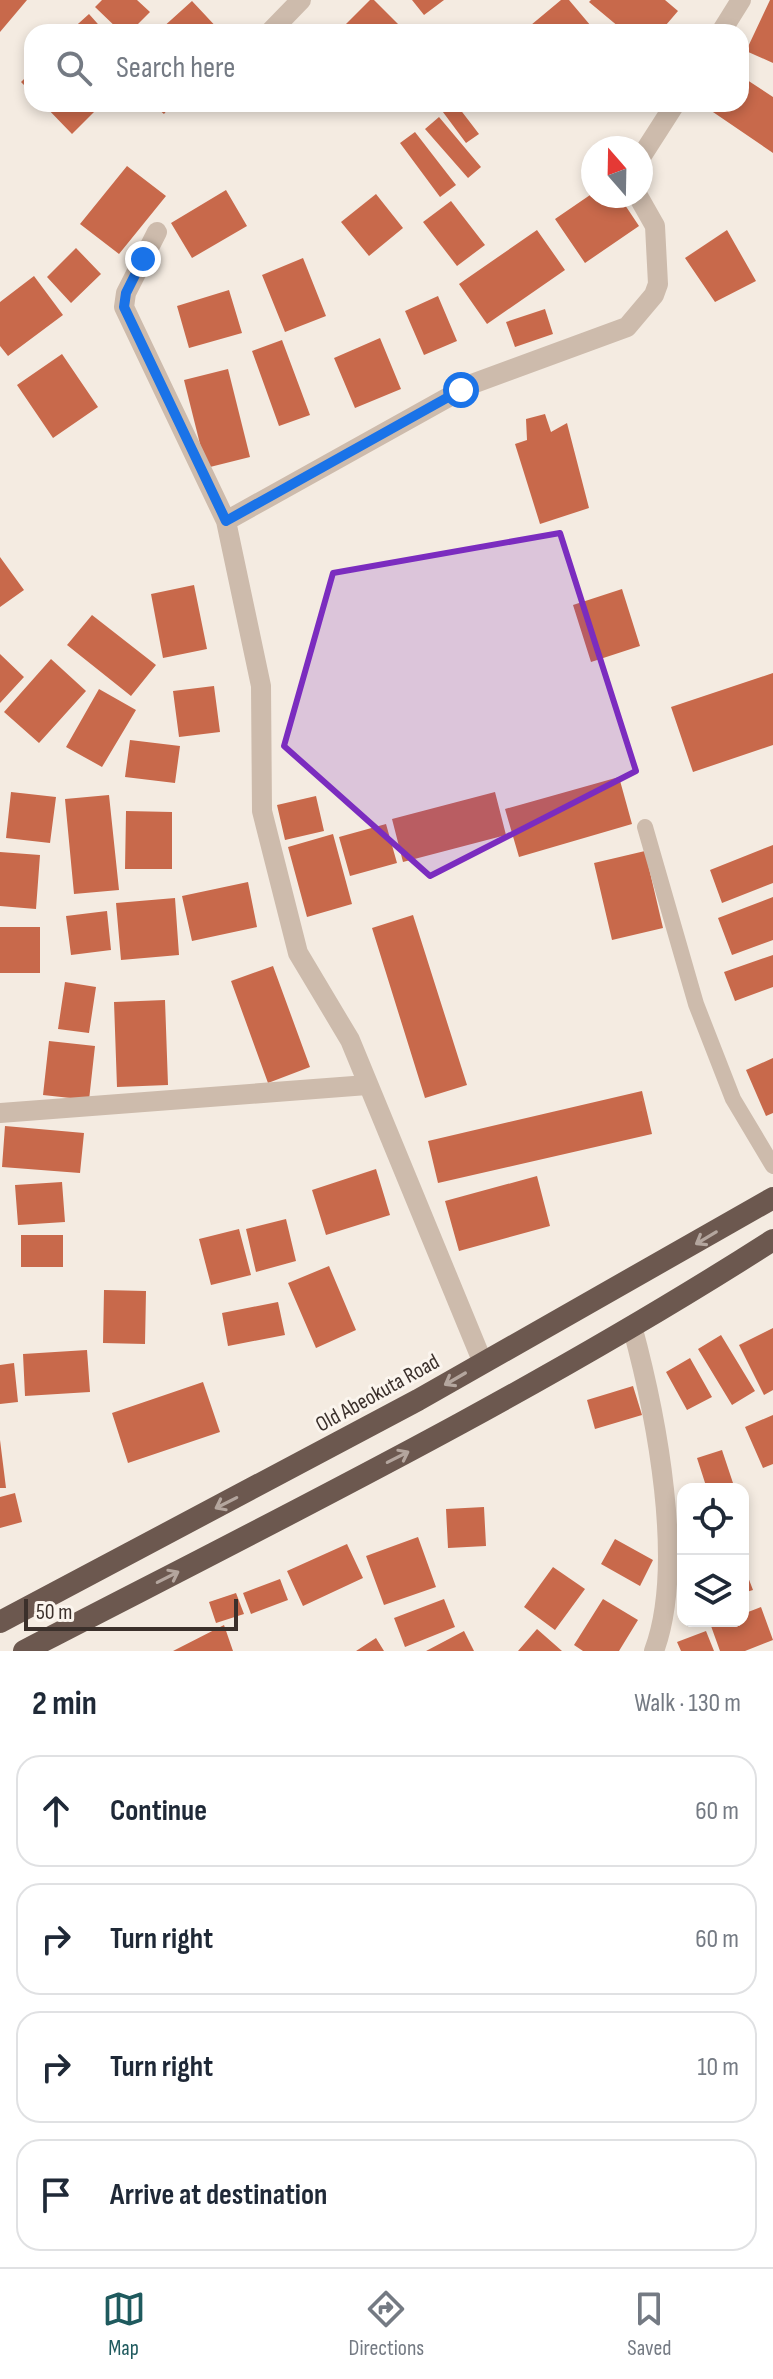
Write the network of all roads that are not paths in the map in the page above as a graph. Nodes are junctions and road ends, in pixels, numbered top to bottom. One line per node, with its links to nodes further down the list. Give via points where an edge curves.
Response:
1 (301, 0): 3 (street)
2 (741, 0): 4 (street)
3 (278, 24)
4 (726, 24)
5 (670, 112): 6 (street)
6 (653, 138)
7 (645, 208): 9 (street, via 655,226 658,284 627,327 461,390)
8 (157, 232): 9 (street, via 124,307)
9 (226, 521): 11 (street, via 261,686 262,811 298,953 350,1040)
10 (645, 827): 13 (lane, via 696,1004 733,1099)
11 (367, 1085): 12 (street); 17 (street)
12 (0, 1113)
13 (773, 1166)
14 (773, 1198): 17 (highway, Old Abeokuta Road, one-way to 17)
15 (773, 1240): 16 (highway)
16 (632, 1326): 19 (highway, one-way to 16, via 427,1442); 20 (street, via 652,1397 669,1568 665,1621)
17 (483, 1363): 18 (highway, Old Abeokuta Road, one-way to 18)
18 (0, 1622)
19 (24, 1651)
20 (654, 1651)

